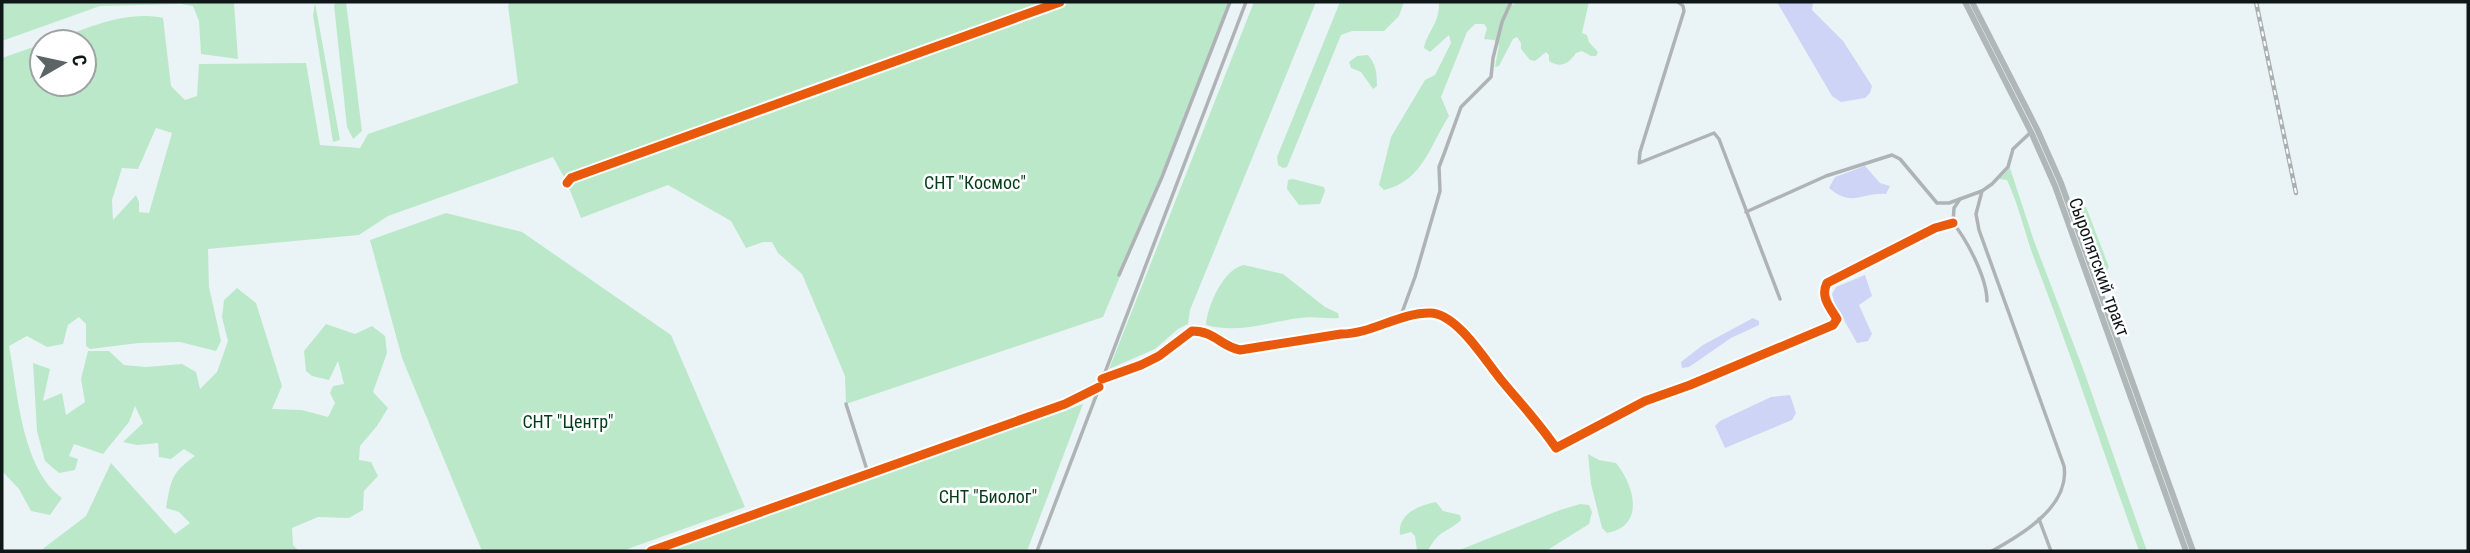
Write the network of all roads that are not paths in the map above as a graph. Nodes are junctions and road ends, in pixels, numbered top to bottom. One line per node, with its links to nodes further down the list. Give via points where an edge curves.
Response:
1 (1060, 2): 9 (street)
2 (1230, 2): 14 (street)
3 (1246, 2): 18 (street)
4 (1511, 2): 17 (street, via 1502,22 1491,77 1461,107 1441,160 1440,191)
5 (1678, 2): 12 (street, via 1684,11 1639,163 1714,133)
6 (1965, 2): 8 (main road, Сыропятский тракт)
7 (1972, 2): 28 (main road, Сыропятский тракт, via 2061,183)
8 (2031, 132): 10 (street, via 2013,149 2008,167); 27 (main road, Сыропятский тракт, via 2055,186)
9 (567, 183)
10 (1982, 191): 11 (street); 22 (street, via 1976,214 1979,230 2066,477)
11 (1960, 199): 12 (street, via 1937,203 1892,155 1826,176); 13 (street)
12 (1746, 212): 15 (street)
13 (1953, 223): 16 (street, via 1967,242); 17 (street, via 1827,283 1825,300 1837,319 1833,326 1646,401 1556,448 1452,323 1431,313)
14 (1119, 275)
15 (1780, 299)
16 (1987, 301)
17 (1400, 318): 18 (street, via 1356,334 1240,350 1208,333 1192,331 1159,356)
18 (1102, 379): 19 (street)
19 (1098, 387): 21 (street, via 1065,404); 24 (street)
20 (846, 404): 21 (street)
21 (868, 473): 23 (street)
22 (2039, 519): 25 (street); 26 (street)
23 (651, 551)
24 (1037, 551)
25 (1992, 551)
26 (2051, 551)
27 (2186, 551)
28 (2193, 551)

